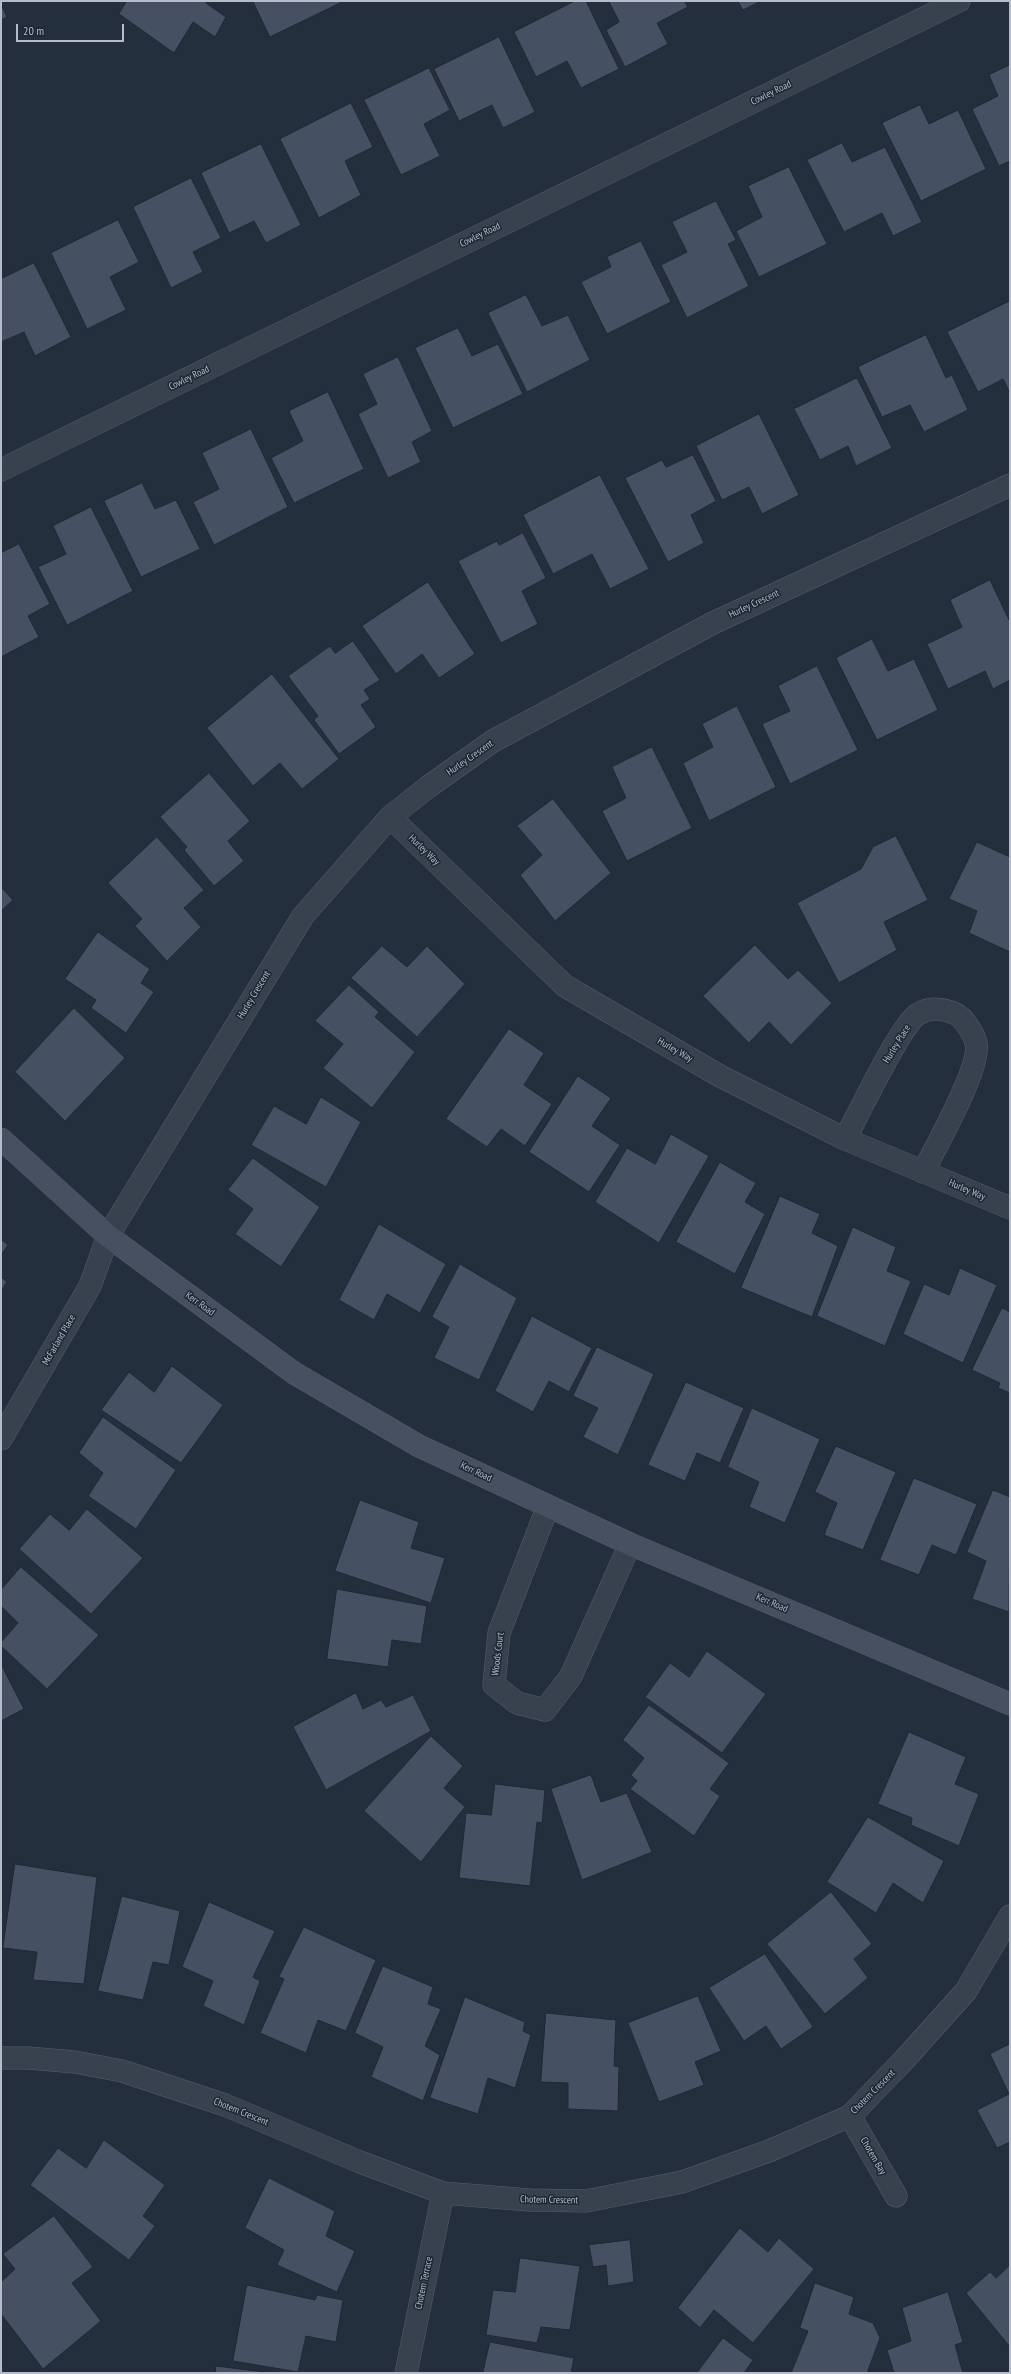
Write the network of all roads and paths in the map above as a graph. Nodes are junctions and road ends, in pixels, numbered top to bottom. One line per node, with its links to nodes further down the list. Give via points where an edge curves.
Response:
1 (959, 1): 2 (street, Cowley Road)
2 (1, 470)
3 (1010, 485): 4 (street, Hurley Crescent, via 973,500 686,638 493,741)
4 (390, 817): 6 (street, Hurley Way, via 566,986 720,1076); 9 (street, Hurley Crescent, via 303,916)
5 (1, 1139): 9 (street, Kerr Road)
6 (845, 1139): 7 (street, Hurley Way); 7 (street, Hurley Place, via 901,1034 917,1014 936,1008 957,1014 977,1044 974,1061 968,1082)
7 (923, 1172): 8 (street, Hurley Way)
8 (1010, 1208)
9 (108, 1236): 10 (street, McFarland Place, via 90,1286); 11 (street, Kerr Road, via 294,1373 419,1446)
10 (1, 1439)
11 (548, 1506): 12 (street, Kerr Road); 12 (street, Woods Court, via 499,1632 494,1685 517,1703 545,1710 571,1676)
12 (630, 1544): 13 (street, Kerr Road)
13 (1010, 1704)
14 (1010, 1916): 16 (street, Chotem Crescent, via 966,1991)
15 (1, 2058): 17 (street, Chotem Crescent, via 75,2062 122,2071 225,2105 360,2162)
16 (850, 2116): 17 (street, Chotem Crescent, via 769,2151 682,2182 586,2201 529,2200); 18 (street, Chotem Bay)
17 (443, 2193): 19 (street, Chotem Terrace)
18 (896, 2196)
19 (406, 2373)

